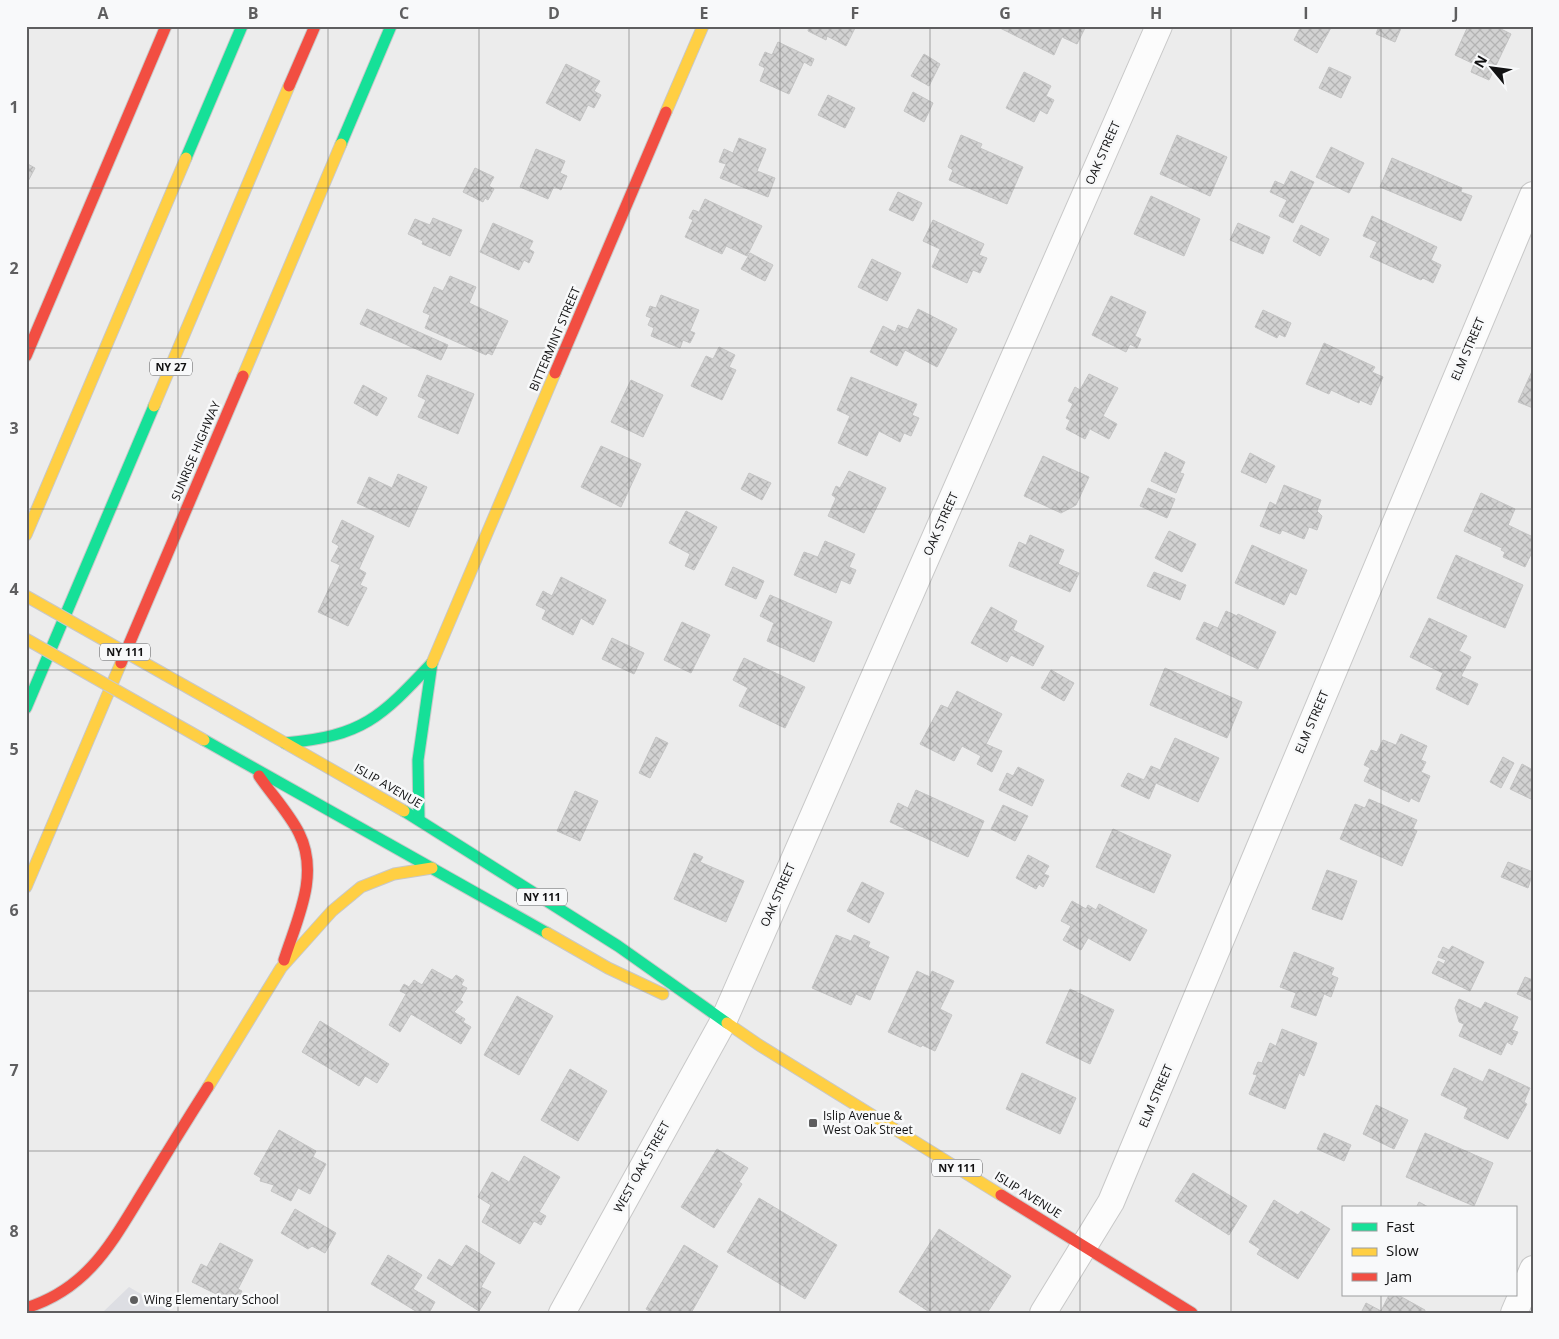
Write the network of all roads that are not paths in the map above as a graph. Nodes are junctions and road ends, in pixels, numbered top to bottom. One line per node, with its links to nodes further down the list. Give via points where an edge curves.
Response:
1 (166, 26): 8 (main road)
2 (242, 26): 9 (main road)
3 (316, 26): 13 (main road, NY 27)
4 (391, 26): 18 (main road, SUNRISE HIGHWAY)
5 (703, 26): 12 (main road, BITTERMINT STREET)
6 (1159, 26): 20 (street, OAK STREET)
7 (1533, 195): 21 (street, ELM STREET, via 1111,1202)
8 (26, 356)
9 (26, 535)
10 (26, 596): 14 (main road, ISLIP AVENUE / NY 111, bridge)
11 (26, 639): 15 (main road, ISLIP AVENUE / NY 111, bridge)
12 (432, 663): 14 (main road, via 370,723 340,736); 16 (main road, via 415,774)
13 (26, 708)
14 (286, 743): 16 (main road, ISLIP AVENUE / NY 111)
15 (254, 769): 17 (main road, ISLIP AVENUE / NY 111); 19 (main road, via 300,834 309,861 309,878)
16 (419, 819): 20 (main road, ISLIP AVENUE / NY 111, via 618,946)
17 (432, 868): 19 (main road, via 394,874 361,887 332,911); 20 (main road, ISLIP AVENUE / NY 111, via 608,968)
18 (26, 887)
19 (281, 968): 23 (main road, via 105,1253 68,1291)
20 (723, 1022): 21 (main road, ISLIP AVENUE / NY 111); 24 (street, WEST OAK STREET)
21 (1084, 1246): 25 (street, ELM STREET); 26 (main road, ISLIP AVENUE / NY 111)
22 (1533, 1268): 27 (street)
23 (26, 1308)
24 (562, 1313)
25 (1043, 1313)
26 (1192, 1313)
27 (1514, 1313)

